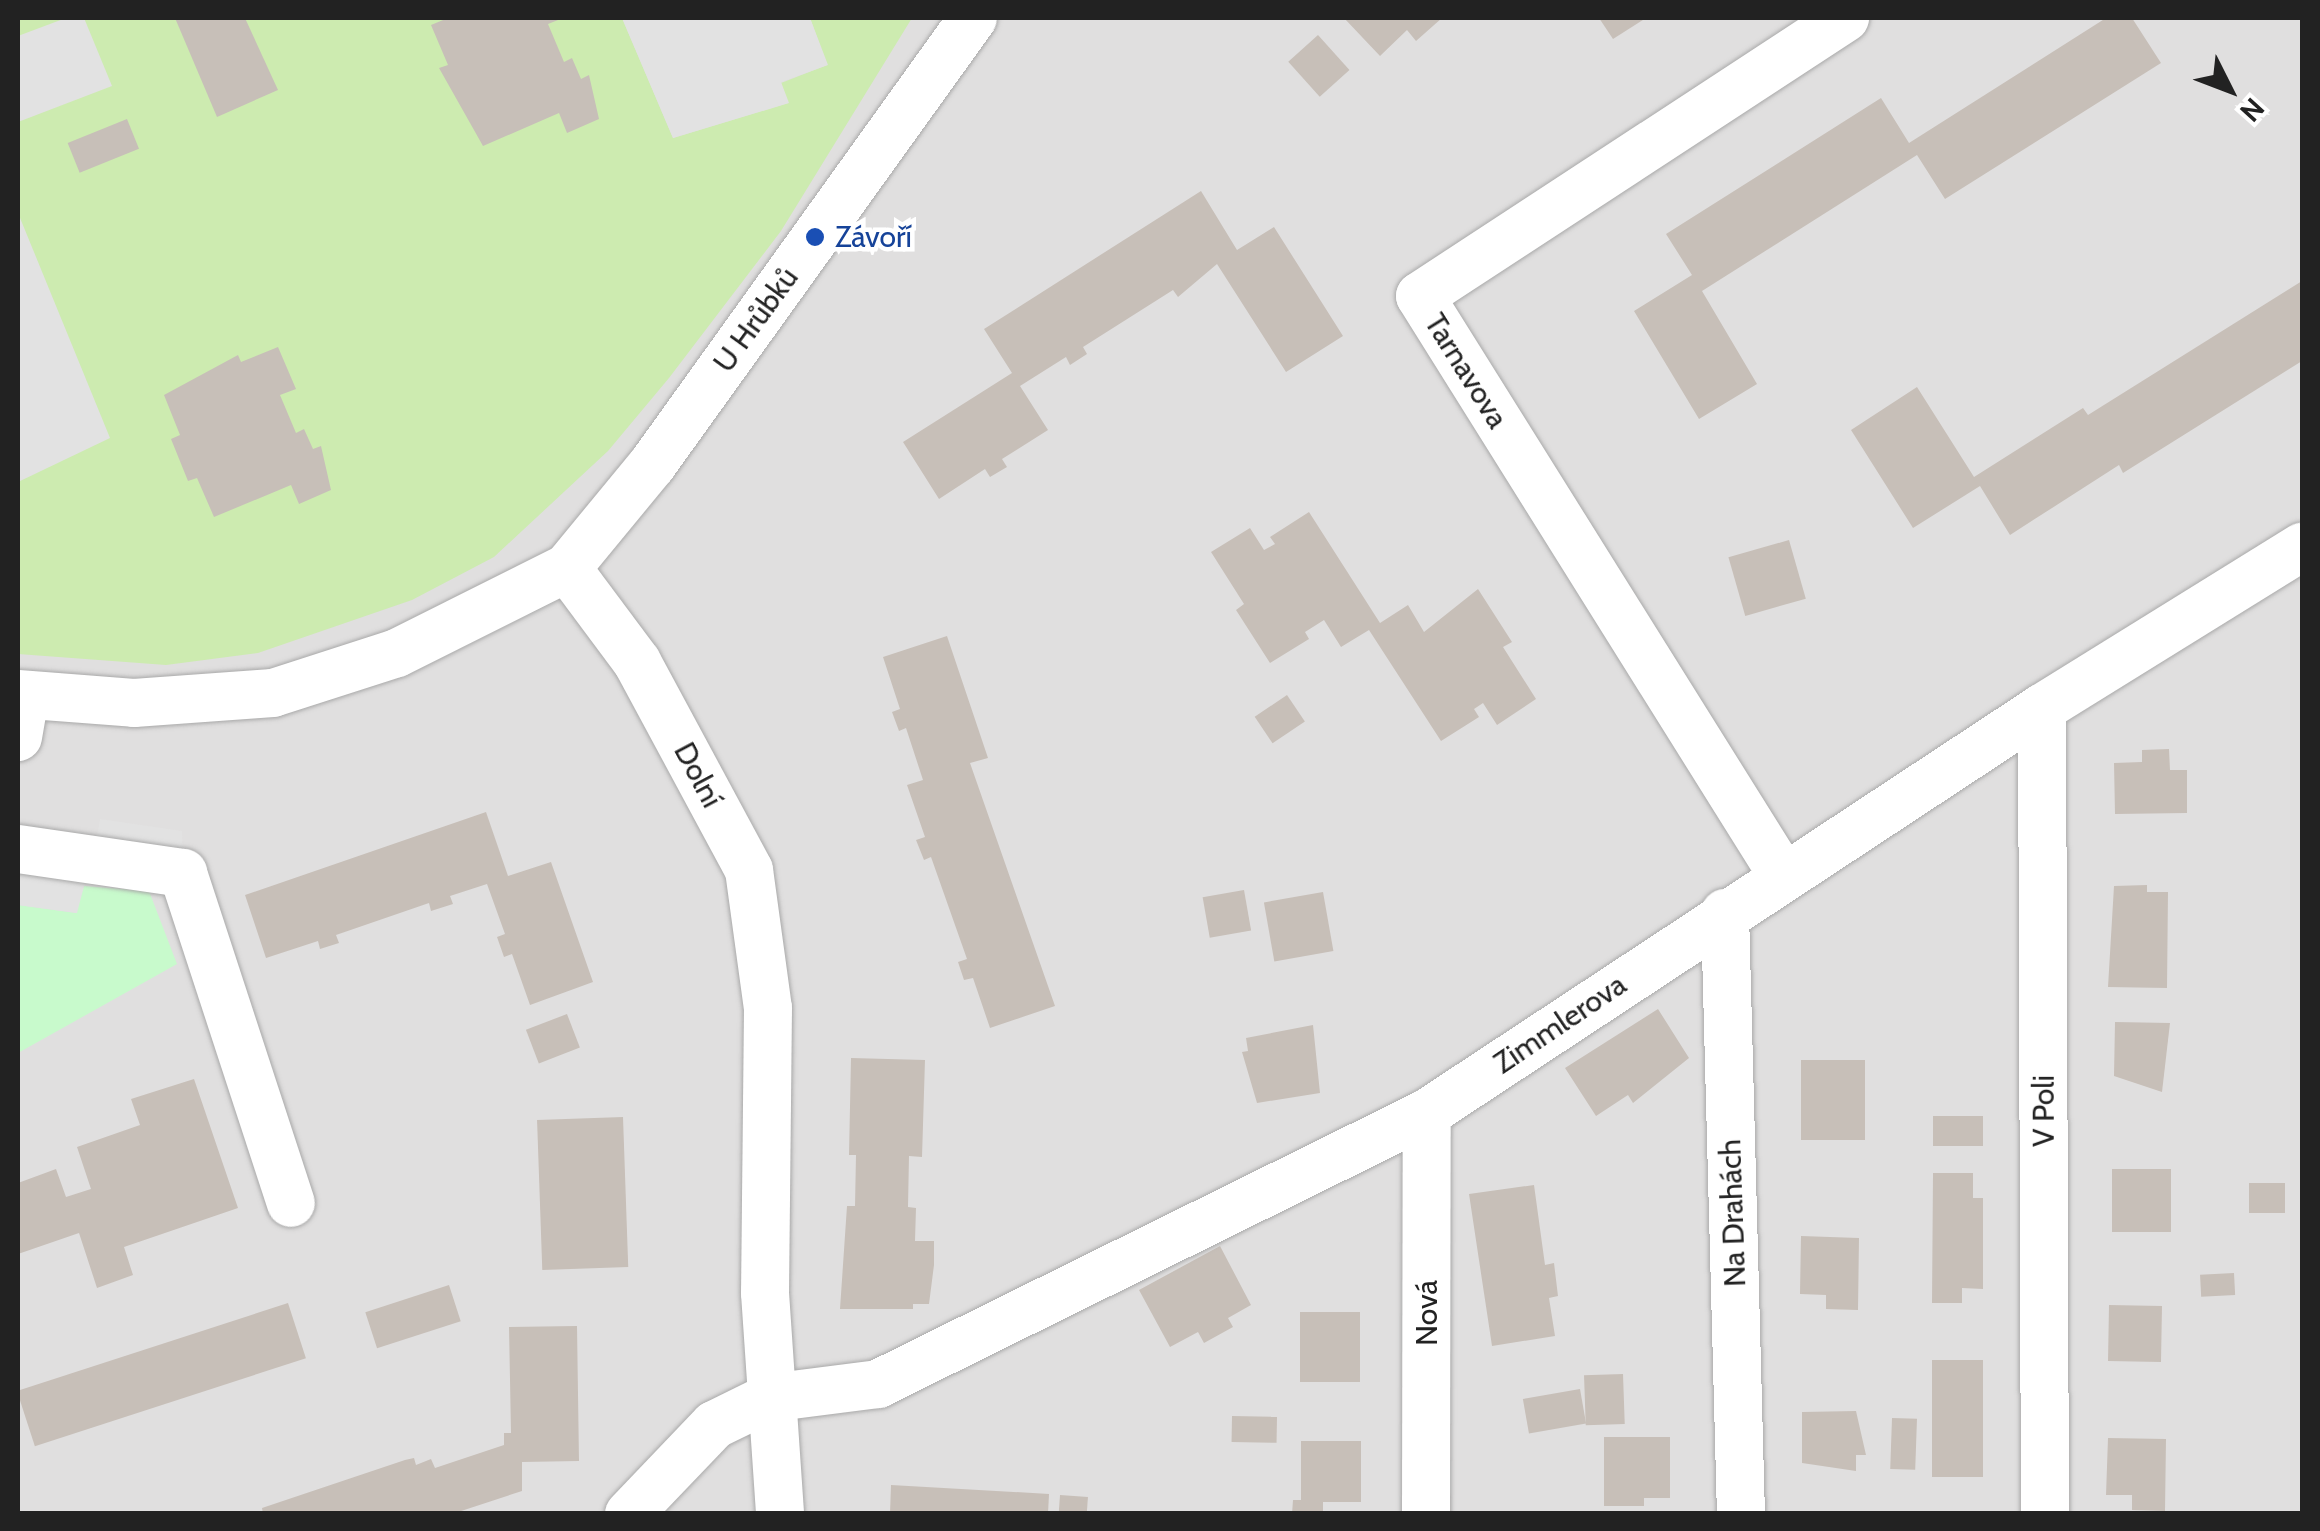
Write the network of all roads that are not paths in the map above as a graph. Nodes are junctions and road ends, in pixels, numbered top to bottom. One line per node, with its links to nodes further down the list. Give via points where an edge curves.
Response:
1 (973, 18): 4 (street, U Hrůbků, via 652,465)
2 (1845, 18): 8 (street, Tarnavova, via 1420,296)
3 (2302, 548): 5 (street, Zimmlerova)
4 (567, 568): 6 (street, via 397,653 273,694); 12 (street, Dolní, via 637,662 749,870 768,1008)
5 (2042, 708): 8 (street, Zimmlerova); 17 (street, V Poli)
6 (20, 709)
7 (18, 849): 11 (street, via 183,872)
8 (1783, 876): 9 (street, Zimmlerova)
9 (1725, 914): 10 (street, Zimmlerova); 16 (street, Na Drahách)
10 (1427, 1112): 12 (street, Zimmlerova, via 878,1384); 15 (street, Nová)
11 (291, 1202)
12 (770, 1398): 13 (street, via 714,1425); 14 (street, Dolní)
13 (629, 1514)
14 (780, 1514)
15 (1426, 1514)
16 (1741, 1514)
17 (2045, 1514)

